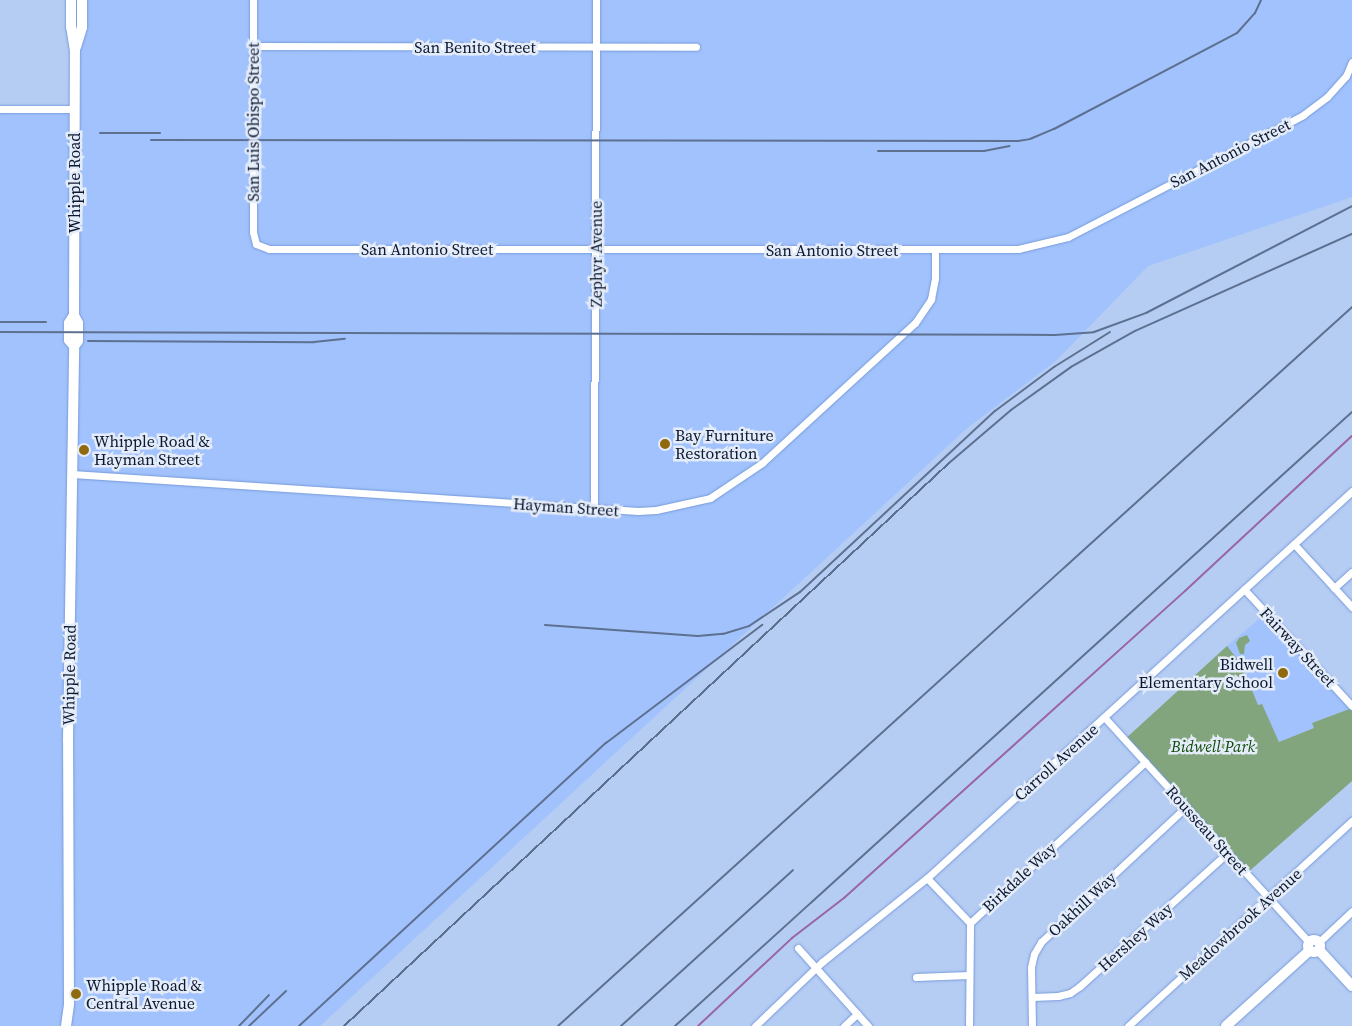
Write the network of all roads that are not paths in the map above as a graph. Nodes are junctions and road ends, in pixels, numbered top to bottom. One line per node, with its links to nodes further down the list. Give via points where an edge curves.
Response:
1 (71, 0): 8 (main road, Whipple Road)
2 (82, 0): 8 (main road, Whipple Road, via 82,27)
3 (253, 0): 5 (street, San Luis Obispo Street)
4 (596, 0): 6 (street, Zephyr Avenue)
5 (253, 46): 6 (street, San Benito Street); 12 (street, San Luis Obispo Street, via 253,232)
6 (596, 47): 7 (street, San Benito Street); 13 (street, Zephyr Avenue)
7 (696, 47)
8 (75, 51): 10 (main road, Whipple Road)
9 (1352, 62): 14 (street, San Antonio Street, via 1346,76 1327,97 1303,115 1068,237 1018,249)
10 (74, 109): 11 (street); 15 (main road, Whipple Road, via 74,315 69,323 69,340 74,346)
11 (0, 110)
12 (256, 244): 13 (street, San Antonio Street, via 269,248)
13 (595, 249): 14 (street, San Antonio Street); 17 (street, Zephyr Avenue)
14 (935, 250): 17 (street, Hayman Street, via 931,300 915,323 762,463 710,498 656,510)
15 (72, 474): 17 (street, Hayman Street); 40 (main road, Whipple Road)
16 (1352, 491): 18 (street, Carroll Avenue)
17 (594, 508)
18 (1294, 544): 20 (street); 21 (street, Carroll Avenue)
19 (1352, 572): 20 (street)
20 (1334, 588): 22 (street)
21 (1244, 589): 23 (street, Fairway Street); 24 (street, Carroll Avenue)
22 (1352, 608)
23 (1352, 706)
24 (1105, 718): 25 (street, Rousseau Street); 29 (street, Carroll Avenue)
25 (1145, 762): 26 (street, Rousseau Street); 32 (street, Birkdale Way)
26 (1186, 807): 28 (street, Rousseau Street); 39 (street, Oakhill Way, via 1041,942 1031,967)
27 (1352, 822): 30 (street, Meadowbrook Avenue)
28 (1227, 853): 30 (street, Rousseau Street); 39 (street, Hershey Way, via 1080,986 1058,996)
29 (927, 878): 32 (street); 35 (street, Carroll Avenue)
30 (1269, 898): 33 (street, Rousseau Street); 49 (street, Meadowbrook Avenue)
31 (1352, 911): 33 (street)
32 (970, 923): 36 (street, Birkdale Way)
33 (1314, 946): 38 (main road, Rousseau Street); 50 (main road)
34 (798, 948): 35 (street)
35 (816, 968): 41 (street); 44 (street, Carroll Avenue)
36 (969, 974): 37 (street); 47 (street, Birkdale Way)
37 (916, 977)
38 (1352, 986)
39 (1032, 997): 48 (street, Oakhill Way)
40 (68, 1004): 42 (main road, Whipple Road); 43 (main road, Whipple Road)
41 (857, 1014): 45 (street); 46 (street)
42 (66, 1026)
43 (73, 1026)
44 (755, 1026)
45 (844, 1026)
46 (868, 1026)
47 (969, 1026)
48 (1032, 1026)
49 (1128, 1026)
50 (1226, 1026)

